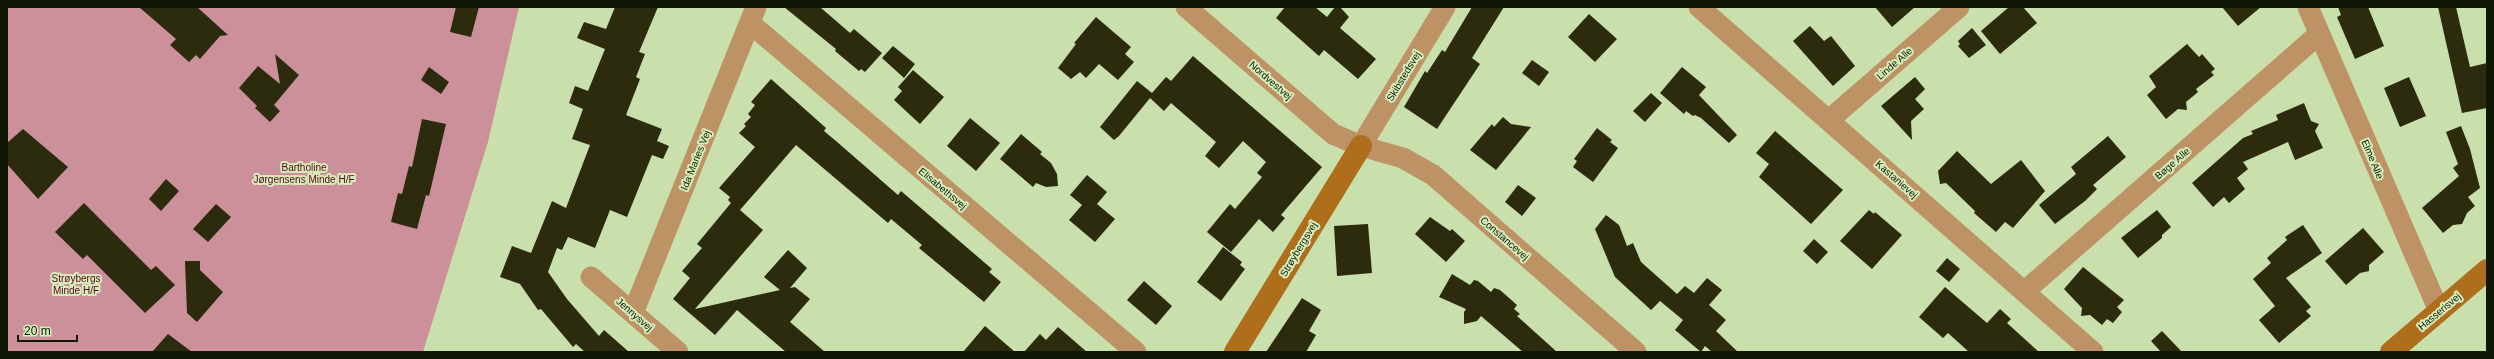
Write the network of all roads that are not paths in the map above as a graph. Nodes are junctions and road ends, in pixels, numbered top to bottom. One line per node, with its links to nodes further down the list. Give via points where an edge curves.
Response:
1 (1186, 7): 9 (street, Nordvestvej, via 1333,134)
2 (1445, 7): 9 (street, Skibstedsvej)
3 (1699, 7): 8 (street, Kastanievej)
4 (1959, 7): 8 (street, Linde Alle)
5 (2308, 7): 7 (street, Elme Alle)
6 (753, 15): 14 (street, Ida Maries Vej); 16 (street, Elisabethsvej)
7 (2319, 34): 12 (street, Bøge Alle); 13 (street, Elme Alle)
8 (1829, 120): 12 (street, Kastanievej)
9 (1361, 146): 17 (street, Strøybergsvej); 18 (street, Constancevej, via 1403,158 1433,175)
10 (2487, 270): 13 (street, Hasserisvej)
11 (591, 277): 14 (street, Jennysvej)
12 (2025, 291): 19 (street, Kastanievej)
13 (2439, 311): 20 (street, Hasserisvej)
14 (633, 313): 15 (street, Jennysvej)
15 (678, 352)
16 (1136, 352)
17 (1235, 352)
18 (1636, 352)
19 (2093, 352)
20 (2391, 352)

